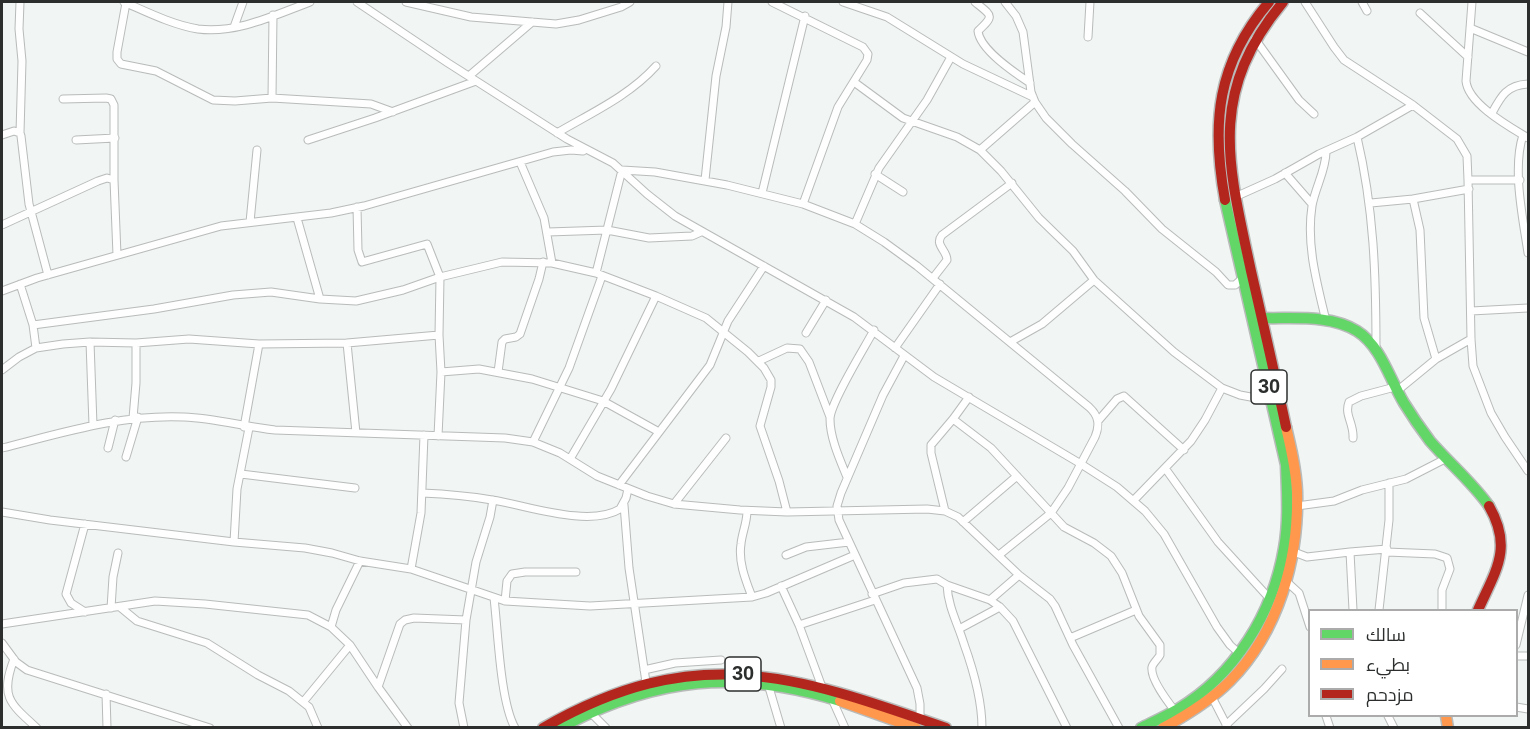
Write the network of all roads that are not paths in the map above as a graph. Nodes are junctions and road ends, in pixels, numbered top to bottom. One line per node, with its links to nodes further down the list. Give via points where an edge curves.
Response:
1 (20, 2): 45 (street)
2 (124, 2): 24 (street, via 194,28); 37 (street, via 117,52 121,64 156,71 213,100)
3 (243, 2): 24 (street)
4 (310, 2): 21 (street)
5 (357, 2): 32 (street)
6 (406, 2): 23 (street, via 471,17)
7 (630, 2): 23 (street, via 579,21)
8 (728, 2): 62 (street)
9 (772, 2): 22 (street)
10 (843, 2): 29 (street, via 887,17)
11 (975, 2): 35 (street, via 990,18 978,31 981,39 1003,65)
12 (1005, 2): 35 (street, via 1023,32)
13 (1090, 2): 26 (street)
14 (1269, 2): 93 (main road, 30, via 1238,49 1225,79 1219,107 1221,175)
15 (1283, 2): 27 (main road, 30)
16 (1305, 2): 40 (street, via 1344,60)
17 (1362, 2): 19 (street)
18 (1472, 2): 25 (street)
19 (1367, 11)
20 (1420, 14): 30 (street)
21 (273, 15): 24 (street); 37 (street)
22 (805, 16): 34 (street, via 867,50 867,60); 68 (street)
23 (532, 22): 32 (street)
24 (234, 27)
25 (1470, 28): 28 (street); 30 (street)
26 (1088, 37)
27 (1255, 39): 43 (street, via 1299,100); 69 (main road, 30, via 1238,74 1229,112 1229,158)
28 (1528, 52)
29 (951, 57): 39 (street); 44 (street)
30 (1468, 57): 42 (street, via 1469,93)
31 (656, 66): 46 (street, via 627,92)
32 (468, 76): 33 (street)
33 (476, 81): 41 (street); 46 (street)
34 (854, 82): 44 (street); 72 (street, via 831,123)
35 (1029, 83): 39 (street)
36 (1528, 84): 42 (street, via 1507,90)
37 (272, 98): 41 (street, via 371,104)
38 (63, 99): 50 (street, via 111,99)
39 (1034, 99): 54 (street); 93 (street, via 1060,133 1162,229 1228,285)
40 (1413, 105): 48 (street); 63 (street, via 1460,142 1467,156)
41 (393, 112): 52 (street)
42 (1492, 113): 49 (street)
43 (1314, 114)
44 (912, 122): 54 (street, via 957,137); 60 (street)
45 (20, 133): 47 (street); 75 (street)
46 (557, 133): 55 (street)
47 (2, 135)
48 (1357, 137): 56 (street); 71 (street)
49 (1526, 137): 64 (street, via 1520,154)
50 (115, 138): 51 (street); 61 (street)
51 (76, 140)
52 (308, 140)
53 (256, 150): 77 (street)
54 (980, 150): 65 (street)
55 (587, 152): 57 (street, via 553,152); 58 (street)
56 (1326, 152): 59 (street); 73 (street)
57 (520, 162): 74 (street); 82 (street)
58 (622, 170): 62 (street); 81 (street); 83 (street, via 675,216)
59 (1286, 173): 69 (street); 73 (street)
60 (875, 174): 67 (street); 78 (street)
61 (114, 180): 75 (street, via 98,181); 85 (street)
62 (705, 180): 68 (street)
63 (1468, 180): 64 (street); 66 (street)
64 (1520, 180): 80 (street)
65 (1011, 183): 92 (street, via 939,238 947,260); 94 (street)
66 (1469, 189): 70 (street); 102 (street)
67 (903, 192)
68 (762, 193): 72 (street)
69 (1235, 198): 103 (main road, 30)
70 (1413, 199): 71 (street); 120 (street, via 1420,230 1424,318)
71 (1371, 203): 118 (street)
72 (803, 204): 78 (street)
73 (1312, 204): 104 (street, via 1311,252)
74 (357, 207): 76 (street); 91 (street, via 362,261 427,244)
75 (32, 212): 79 (street); 90 (street)
76 (297, 218): 77 (street); 99 (street)
77 (250, 222): 85 (street, via 221,226)
78 (855, 224): 92 (street)
79 (2, 225)
80 (1526, 227): 84 (street)
81 (607, 230): 82 (street); 83 (street, via 649,238); 89 (street)
82 (548, 232): 87 (street)
83 (701, 232): 88 (street)
84 (1528, 254)
85 (117, 255): 90 (street)
86 (543, 262): 87 (street); 91 (street, via 502,262); 124 (street, via 520,334 502,342)
87 (552, 263): 89 (street)
88 (764, 266): 100 (street); 107 (street)
89 (599, 274): 98 (street); 125 (street, via 578,347)
90 (48, 275): 95 (street)
91 (440, 277): 99 (street, via 376,298); 109 (street)
92 (933, 278): 96 (street)
93 (1243, 278): 130 (main road, 30)
94 (1094, 280): 112 (street, via 1042,324); 126 (street, via 1174,352)
95 (20, 284): 97 (street); 105 (street)
96 (940, 284): 112 (street); 117 (street)
97 (2, 291)
98 (656, 296): 107 (street, via 706,318); 129 (street)
99 (320, 299): 105 (street, via 288,293 233,295)
100 (826, 300): 106 (street); 108 (street)
101 (1528, 308): 102 (street)
102 (1471, 311): 110 (street)
103 (1262, 318): 104 (main road); 132 (main road, 30)
104 (1326, 321): 118 (main road, via 1358,331)
105 (33, 325): 116 (street)
106 (874, 330): 117 (street); 131 (street)
107 (723, 332): 121 (street); 139 (street, via 710,365)
108 (806, 333)
109 (439, 335): 114 (street); 123 (street)
110 (1471, 339): 120 (street); 154 (street, via 1473,366 1483,393 1500,429)
111 (90, 342): 113 (street); 116 (street); 137 (street)
112 (1010, 342): 136 (street, via 1089,407)
113 (136, 343): 115 (street, via 189,339); 133 (street)
114 (347, 343): 115 (street); 140 (street)
115 (259, 344): 138 (street)
116 (36, 348): 122 (street)
117 (895, 348): 119 (street)
118 (1376, 351): 127 (main road)
119 (904, 356): 128 (street); 157 (street)
120 (1436, 359): 127 (street)
121 (759, 361): 131 (street, via 787,348 800,349); 172 (street, via 771,380 760,426)
122 (2, 370)
123 (441, 372): 124 (street); 142 (street)
124 (498, 372): 125 (street)
125 (560, 388): 129 (street); 145 (street)
126 (1222, 388): 130 (street); 148 (street)
127 (1396, 389): 144 (street, via 1349,402 1346,409 1354,428); 151 (main road)
128 (969, 397): 134 (street); 152 (street)
129 (603, 401): 139 (street); 150 (street)
130 (1272, 401): 132 (main road, 30)
131 (830, 417): 157 (street, via 837,452)
132 (1280, 417): 167 (main road, 30, via 1296,473); 197 (main road, 30, via 1289,519 1282,562)
133 (135, 418): 135 (street); 138 (street, via 205,418); 149 (street)
134 (953, 419): 156 (street, via 992,448); 170 (street, via 931,445)
135 (115, 420): 137 (street); 147 (street)
136 (1098, 421): 148 (street, via 1124,396); 152 (street, via 1095,437)
137 (93, 425): 146 (street)
138 (246, 428): 140 (street); 155 (street)
139 (659, 432): 159 (street)
140 (356, 433): 141 (street)
141 (424, 435): 142 (street); 162 (street)
142 (438, 436): 145 (street)
143 (726, 438): 165 (street)
144 (1353, 438)
145 (533, 442): 150 (street)
146 (2, 448)
147 (108, 448)
148 (1184, 450): 153 (street)
149 (126, 457)
150 (570, 459): 159 (street)
151 (1445, 459): 158 (street); 207 (main road, via 1486,501 1501,531 1500,556)
152 (1081, 464): 164 (street); 173 (street)
153 (1165, 468): 164 (street); 197 (street, via 1218,542)
154 (1528, 471)
155 (241, 474): 160 (street); 176 (street, via 234,510)
156 (1017, 476): 173 (street); 174 (street)
157 (848, 477): 169 (street)
158 (1389, 483): 167 (street, via 1334,501); 178 (street)
159 (619, 484): 161 (street)
160 (355, 488)
161 (627, 489): 165 (street); 166 (street)
162 (422, 493): 163 (street); 186 (street)
163 (493, 500): 166 (street, via 582,515 615,513); 192 (street)
164 (1134, 500): 220 (street, via 1164,534 1217,627)
165 (674, 504): 168 (street)
166 (624, 505): 200 (street)
167 (1297, 506): 179 (main road, 30)
168 (747, 511): 172 (street); 194 (street, via 740,550)
169 (837, 511): 170 (street); 172 (street); 177 (street)
170 (945, 511): 174 (street)
171 (2, 512): 175 (street)
172 (787, 512)
173 (1051, 513): 184 (street); 208 (street, via 1111,556)
174 (963, 522): 184 (street)
175 (85, 524): 176 (street); 209 (street, via 66,594 71,603)
176 (234, 542): 185 (street, via 305,548)
177 (849, 542): 182 (street, via 806,547); 183 (street)
178 (1387, 550): 180 (street); 205 (street); 206 (street, via 1447,558 1450,569 1442,590)
179 (1294, 552): 180 (street, via 1307,557); 189 (main road, 30)
180 (1350, 552): 204 (street)
181 (118, 553): 203 (street)
182 (786, 555)
183 (855, 555): 191 (street); 195 (street)
184 (999, 555): 188 (street)
185 (360, 561): 186 (street); 214 (street)
186 (411, 569): 192 (street)
187 (576, 572): 199 (street, via 512,574 507,581)
188 (1019, 575): 198 (street); 217 (street, via 1055,606)
189 (1286, 581): 211 (street, via 1299,593); 227 (main road, 30, via 1263,633 1240,669)
190 (947, 585): 195 (street, via 937,579 925,580 896,585); 198 (street); 215 (street)
191 (781, 586): 194 (street); 213 (street)
192 (472, 589): 196 (street); 210 (street)
193 (1528, 595): 216 (street)
194 (752, 597): 200 (street)
195 (873, 597): 213 (street); 236 (street, via 917,688)
196 (494, 598): 199 (street); 244 (street, via 504,686)
197 (1270, 599): 220 (main road, 30)
198 (990, 600): 202 (street)
199 (505, 601): 200 (street)
200 (634, 605): 224 (street)
201 (120, 607): 203 (street); 214 (street, via 171,601 270,610 308,615); 233 (street, via 138,621 207,643)
202 (1000, 607): 215 (street); 252 (street, via 1013,621)
203 (111, 608): 209 (street)
204 (1353, 609)
205 (1379, 609)
206 (1442, 609)
207 (1478, 609)
208 (1136, 610): 217 (street); 234 (street, via 1160,645 1160,656 1152,671)
209 (85, 612): 212 (street)
210 (466, 620): 228 (street, via 405,620 400,624); 243 (street, via 459,703)
211 (1308, 621)
212 (2, 624)
213 (799, 626): 229 (street)
214 (331, 627): 219 (street)
215 (959, 629): 251 (street, via 973,673)
216 (1518, 637)
217 (1070, 638): 253 (street)
218 (2, 643): 221 (street)
219 (350, 645): 228 (street); 233 (street)
220 (1240, 654): 227 (main road, 30)
221 (14, 659): 230 (street, via 27,670); 238 (street, via 6,676 6,694)
222 (721, 660): 224 (street, via 682,662)
223 (1282, 669): 237 (street)
224 (644, 670): 225 (street)
225 (646, 682): 229 (main road, 30, via 700,674 747,674); 245 (main road, 30, via 600,697)
226 (768, 684): 232 (main road, 30); 235 (main road, 30, via 706,681 670,685); 248 (street)
227 (1219, 684): 231 (main road, 30); 234 (main road, 30)
228 (378, 687): 242 (street)
229 (822, 687): 236 (main road, 30)
230 (106, 694): 239 (street); 240 (street)
231 (1212, 697): 237 (street); 255 (main road, 30)
232 (832, 699): 236 (main road, 30); 249 (street)
233 (304, 701): 241 (street)
234 (1174, 711): 254 (main road, 30)
235 (590, 712): 246 (main road, 30); 247 (street)
236 (918, 723): 250 (main road, 30)
237 (1227, 726)
238 (37, 728)
239 (107, 728)
240 (210, 728)
241 (318, 728)
242 (408, 728)
243 (464, 728)
244 (515, 728)
245 (543, 728)
246 (560, 728)
247 (606, 728)
248 (781, 728)
249 (845, 728)
250 (946, 728)
251 (982, 728)
252 (1067, 728)
253 (1119, 728)
254 (1142, 728)
255 (1163, 728)

